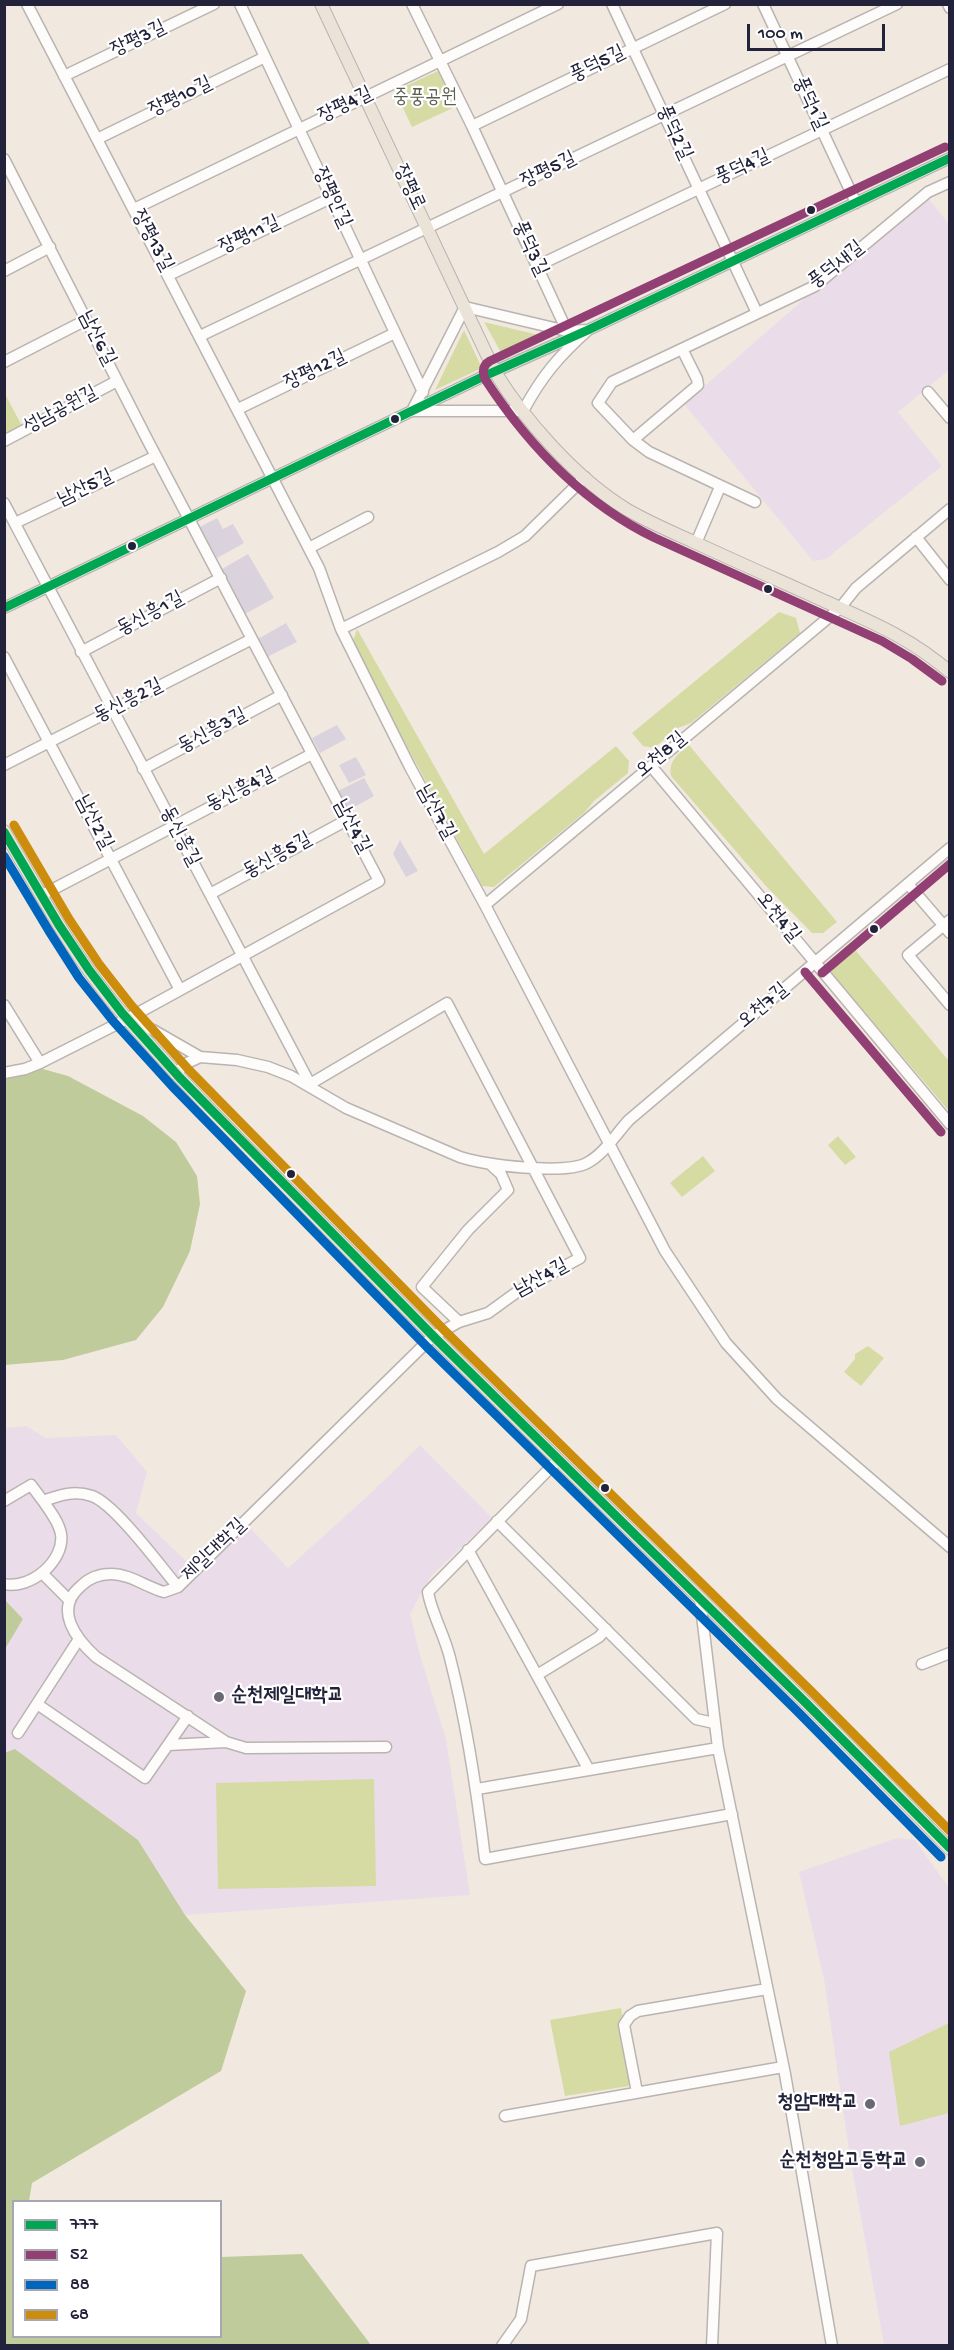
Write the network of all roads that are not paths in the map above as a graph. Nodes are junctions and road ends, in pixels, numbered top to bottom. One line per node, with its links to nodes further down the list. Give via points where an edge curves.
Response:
1 (27, 4): 16 (street, 장평13길)
2 (214, 4): 16 (street, 장평3길)
3 (240, 4): 12 (street, 장평안길)
4 (321, 4): 17 (main road, 장평로)
5 (412, 4): 14 (street, 풍덕3길)
6 (558, 4): 14 (street, 장평4길)
7 (612, 4): 11 (street, 풍덕2길)
8 (726, 4): 11 (street, 풍덕5길)
9 (763, 4): 13 (street, 풍덕1길)
10 (897, 4): 13 (street, 장평5길)
11 (633, 48): 18 (street, 풍덕2길); 19 (street, 풍덕5길)
12 (265, 57): 20 (street, 장평안길); 22 (street, 장평10길)
13 (787, 57): 18 (street, 장평5길); 21 (street, 풍덕1길)
14 (440, 61): 17 (street, 장평4길); 19 (street, 풍덕3길)
15 (950, 69): 21 (street, 풍덕4길)
16 (64, 76): 22 (street, 장평13길)
17 (364, 97): 20 (street, 장평4길); 33 (main road, 장평로)
18 (665, 116): 28 (street, 풍덕2길); 29 (street, 장평5길)
19 (472, 126): 29 (street, 풍덕3길)
20 (298, 129): 30 (street, 장평안길); 32 (street, 장평4길)
21 (821, 130): 28 (street, 풍덕4길); 31 (street, 풍덕1길)
22 (97, 139): 32 (street, 장평13길)
23 (950, 158): 31 (street)
24 (4, 159): 25 (street, 남산6길)
25 (16, 181): 27 (street); 34 (street, 남산6길)
26 (950, 182): 41 (street, 풍덕새길, via 928,192 815,286)
27 (4, 187)
28 (699, 189): 36 (street, 풍덕2길); 37 (street, 풍덕4길)
29 (502, 193): 33 (street, 장평5길); 37 (street, 풍덕3길)
30 (331, 198): 35 (street, 장평안길); 39 (street, 장평11길)
31 (856, 203): 36 (street)
32 (134, 209): 39 (street, 장평13길)
33 (427, 229): 35 (street, 장평5길); 40 (main road, 장평로)
34 (50, 247): 38 (street); 42 (street, 남산6길)
35 (361, 260): 45 (street, 장평안길); 46 (street, 장평5길)
36 (734, 261): 41 (street, 풍덕2길); 43 (street)
37 (537, 266): 44 (street, 풍덕3길)
38 (4, 271)
39 (169, 275): 46 (street, 장평13길)
40 (465, 307): 44 (street); 49 (main road, 장평로); 51 (street)
41 (757, 313): 47 (street, 풍덕새길)
42 (86, 320): 48 (street); 50 (street, 남산6길)
43 (588, 330): 44 (street); 49 (street); 55 (street, via 558,357)
44 (567, 331)
45 (395, 333): 51 (street, 장평안길); 53 (street, 장평12길)
46 (200, 336): 53 (street, 장평13길)
47 (682, 349): 57 (street, via 698,385); 57 (street, 풍덕새길, via 612,382 598,403)
48 (4, 362)
49 (495, 372): 54 (street); 55 (main road, 장평로)
50 (117, 381): 58 (street, 성남공원길); 59 (street, 남산6길)
51 (423, 392): 54 (street)
52 (928, 392): 56 (street)
53 (238, 409): 61 (street, 장평13길)
54 (412, 411): 55 (street); 61 (street)
55 (523, 411): 60 (main road, 장평로)
56 (950, 418)
57 (633, 440): 62 (street, 풍덕새길)
58 (4, 441)
59 (156, 456): 67 (street, 남산6길); 68 (street, 남산5길)
60 (585, 477): 70 (main road, 장평로, via 626,509); 77 (street, via 525,536)
61 (273, 478): 67 (street); 71 (street, 남산7길)
62 (720, 487): 63 (street, 풍덕새길); 70 (street)
63 (755, 502)
64 (4, 503): 68 (street, 동신흥길)
65 (950, 509): 69 (street)
66 (368, 517): 71 (street)
67 (190, 519): 72 (street, 남산4길); 74 (street)
68 (15, 523): 74 (street, 동신흥길)
69 (916, 537): 73 (street); 76 (street, via 856,588)
70 (696, 543): 76 (main road, 장평로)
71 (309, 548): 77 (street, 남산7길)
72 (221, 578): 78 (street, 남산4길); 79 (street, 동신흥1길)
73 (950, 580)
74 (49, 587): 75 (street); 79 (street, 동신흥길)
75 (4, 608)
76 (840, 608): 81 (main road, 장평로, via 893,631); 87 (street, 오천8길)
77 (341, 628): 97 (street, 남산7길, via 410,767)
78 (252, 639): 82 (street, 남산4길); 83 (street, 동신흥2길)
79 (81, 652): 83 (street, 동신흥길)
80 (4, 657): 84 (street, 남산2길)
81 (950, 672)
82 (282, 695): 85 (street, 남산4길); 88 (street, 동신흥3길)
83 (112, 711): 84 (street, 동신흥2길); 88 (street, 동신흥길)
84 (50, 743): 86 (street, 동신흥2길); 93 (street, 남산2길)
85 (312, 754): 89 (street, 남산4길); 90 (street, 동신흥4길)
86 (4, 765)
87 (651, 766): 97 (street, 오천8길); 100 (street, 오천4길)
88 (143, 769): 90 (street, 동신흥길)
89 (347, 820): 95 (street, 동신흥5길); 99 (street, 남산4길, via 379,881)
90 (173, 826): 93 (street, 동신흥4길); 95 (street, 동신흥길)
91 (4, 831): 96 (main road)
92 (950, 848): 94 (street, 오천7길)
93 (111, 858): 96 (street, 동신흥4길); 101 (street, 남산2길)
94 (908, 884): 98 (street); 100 (street, 오천7길)
95 (210, 894): 99 (street, 동신흥길)
96 (42, 895): 104 (main road, via 87,968)
97 (485, 904): 111 (street, 남산7길)
98 (947, 926): 103 (street, via 908,954)
99 (242, 957): 101 (street, 남산4길); 109 (street, 동신흥길)
100 (814, 964): 110 (street, 오천4길); 111 (street, 오천7길, via 629,1120)
101 (180, 990): 104 (street, 남산4길)
102 (4, 1005): 106 (street)
103 (950, 1005)
104 (127, 1019): 105 (street); 106 (street, 남산4길); 108 (main road)
105 (200, 1057): 108 (street); 109 (street, 오천7길, via 260,1065)
106 (40, 1064): 107 (street, 남산4길)
107 (4, 1073)
108 (175, 1074): 115 (main road)
109 (309, 1085): 112 (street, 오천7길, via 346,1108 460,1157); 113 (street, 남산4길, via 447,1003)
110 (950, 1124)
111 (608, 1143): 113 (street, 오천7길, via 595,1158 578,1167); 120 (street, 남산7길, via 670,1261 739,1360 777,1399)
112 (490, 1164): 113 (street, 오천7길); 114 (street, via 501,1174 508,1190 468,1230 422,1287)
113 (532, 1168): 114 (street, 남산4길, via 580,1258 517,1292 488,1313)
114 (459, 1322): 115 (street, 제일대학길)
115 (432, 1336): 116 (main road); 124 (street, 제일대학길)
116 (558, 1460): 119 (street); 126 (main road)
117 (4, 1501): 118 (street, via 31,1485)
118 (43, 1501): 122 (street, via 54,1516 61,1541); 124 (street, via 66,1493 92,1496 103,1502)
119 (497, 1521): 121 (street); 127 (street)
120 (950, 1547)
121 (468, 1550): 131 (street); 141 (street, via 428,1592 450,1658)
122 (43, 1574): 123 (street, via 19,1585); 125 (street)
123 (4, 1584)
124 (178, 1587): 125 (street, 제일대학길, via 164,1592 109,1574 86,1581)
125 (70, 1601): 128 (street, via 69,1619)
126 (702, 1601): 134 (street); 143 (main road)
127 (606, 1629): 131 (street); 134 (street, via 696,1719)
128 (79, 1639): 132 (street); 133 (street, via 96,1657)
129 (950, 1653): 130 (street)
130 (922, 1664)
131 (537, 1675): 140 (street)
132 (37, 1704): 135 (street); 137 (street, via 145,1778)
133 (188, 1716): 136 (street); 137 (street)
134 (714, 1723): 139 (street)
135 (18, 1733)
136 (226, 1742): 137 (street); 138 (street, via 246,1748)
137 (168, 1745)
138 (386, 1747)
139 (718, 1748): 140 (street); 142 (street)
140 (589, 1770): 141 (street)
141 (477, 1789): 142 (street, via 485,1859)
142 (732, 1814): 144 (street)
143 (950, 1849)
144 (767, 1989): 145 (street); 146 (street, via 638,2011 630,2016 624,2025)
145 (783, 2067): 146 (street); 150 (street)
146 (637, 2092): 147 (street)
147 (505, 2116)
148 (502, 2346): 149 (street, via 521,2319 531,2266 717,2233)
149 (712, 2346)
150 (832, 2346)

